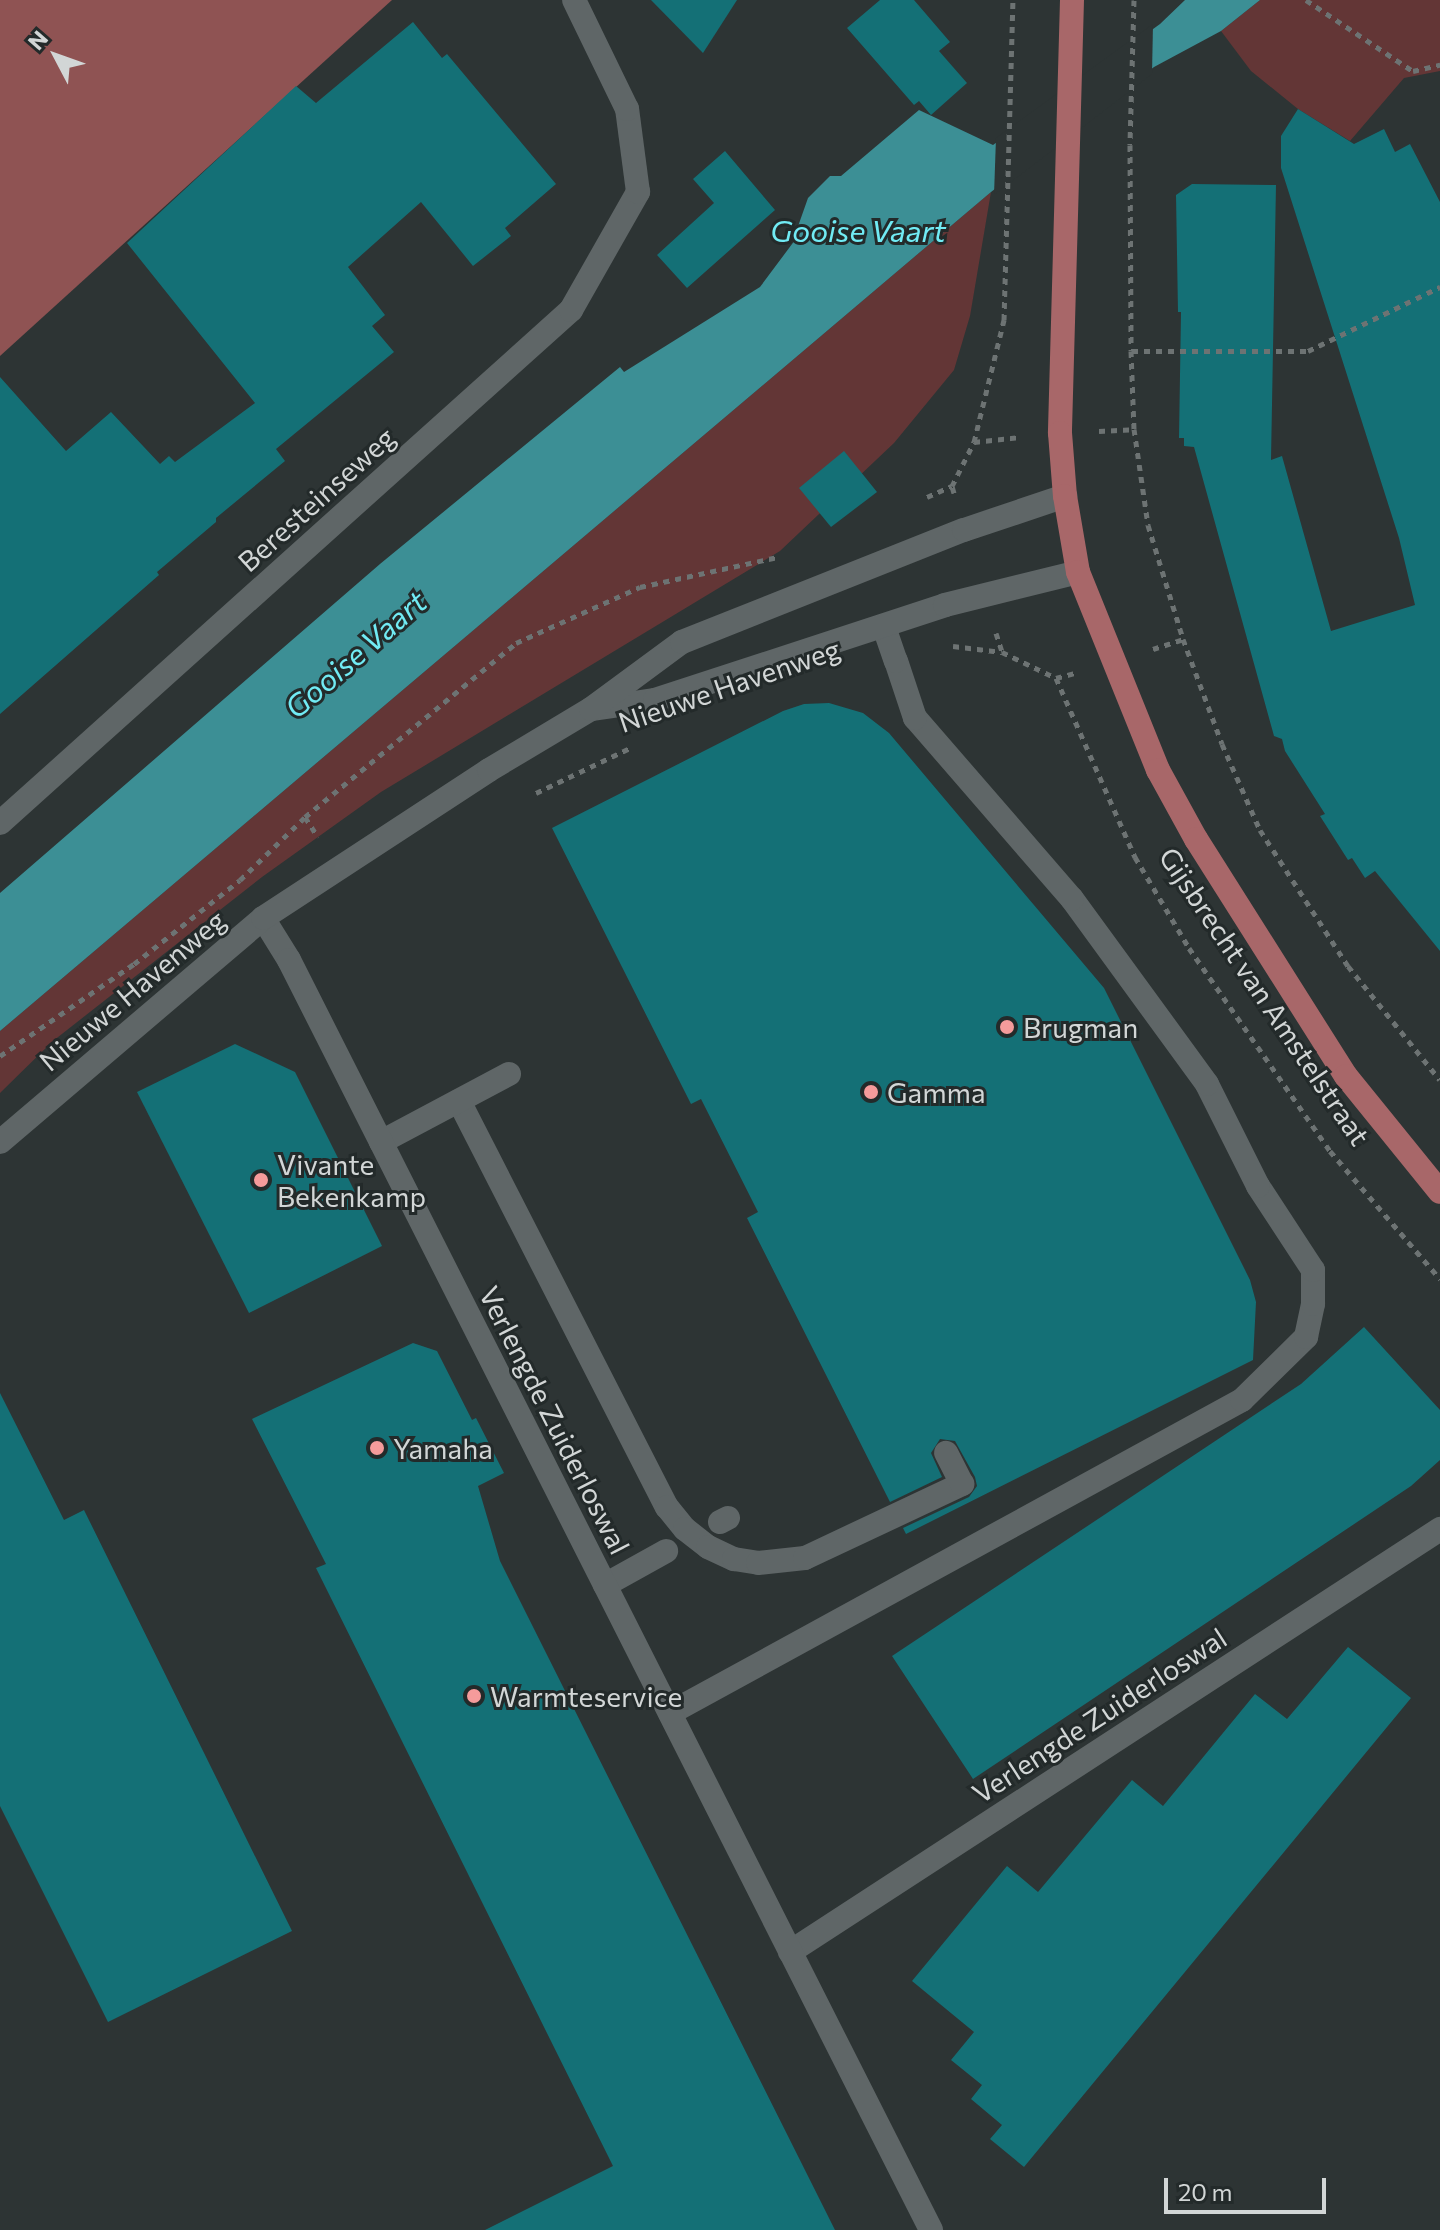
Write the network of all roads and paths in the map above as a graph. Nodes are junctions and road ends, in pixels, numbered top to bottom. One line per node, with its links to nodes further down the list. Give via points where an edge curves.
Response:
1 (574, 0): 27 (street, Beresteinseweg, via 627,109 638,192 571,310)
2 (1013, 0): 12 (path, via 1004,320)
3 (1072, 0): 13 (main road, Gijsbrecht van Amstelstraat, via 1060,433)
4 (1134, 0): 8 (path)
5 (1306, 0): 6 (path, via 1413,71)
6 (1440, 65)
7 (1440, 287): 8 (path, via 1308,351)
8 (1131, 351): 9 (path)
9 (1134, 429): 10 (path); 19 (path, via 1148,525)
10 (1096, 431)
11 (1026, 437): 12 (path)
12 (974, 442): 14 (path, via 952,486)
13 (1065, 496): 14 (street, Nieuwe Havenweg); 16 (main road, Gijsbrecht van Amstelstraat)
14 (964, 530): 23 (street, Nieuwe Havenweg, via 682,642)
15 (780, 557): 26 (path, via 640,587 516,643)
16 (1078, 572): 17 (street, Nieuwe Havenweg); 36 (main road, Gijsbrecht van Amstelstraat, via 1158,770 1196,839 1346,1076)
17 (984, 593): 18 (street, Nieuwe Havenweg); 20 (path)
18 (884, 627): 22 (street); 23 (street, Nieuwe Havenweg, via 655,700)
19 (1183, 639): 21 (path); 32 (path, via 1260,830 1348,966)
20 (1002, 652): 22 (path, via 943,645); 37 (path, Gijsbrecht van Amstelstraat, via 1056,678 1135,857 1189,948 1330,1151)
21 (1141, 653)
22 (896, 661): 42 (street, via 915,718 1072,899 1207,1084 1258,1186 1313,1270 1306,1337 1242,1400)
23 (591, 709): 28 (street, Nieuwe Havenweg)
24 (646, 740): 25 (path, Nieuwe Havenweg)
25 (522, 800)
26 (305, 817): 28 (path); 30 (path, via 240,880 134,964)
27 (0, 823)
28 (338, 868): 29 (street, Nieuwe Havenweg)
29 (263, 918): 34 (street, Nieuwe Havenweg); 35 (street, Verlengde Zuiderloswal)
30 (0, 1056)
31 (509, 1074): 33 (street)
32 (1440, 1080)
33 (459, 1101): 35 (street); 38 (street, via 667,1507 708,1547 734,1559 782,1564 805,1558 962,1484)
34 (0, 1142)
35 (381, 1142): 41 (street, Verlengde Zuiderloswal)
36 (1440, 1192)
37 (1440, 1279)
38 (946, 1453)
39 (1440, 1529): 43 (street, Verlengde Zuiderloswal)
40 (666, 1551): 41 (street)
41 (605, 1585): 42 (street, Verlengde Zuiderloswal)
42 (670, 1713): 43 (street, Verlengde Zuiderloswal)
43 (790, 1952): 44 (street, Verlengde Zuiderloswal)
44 (931, 2230)

